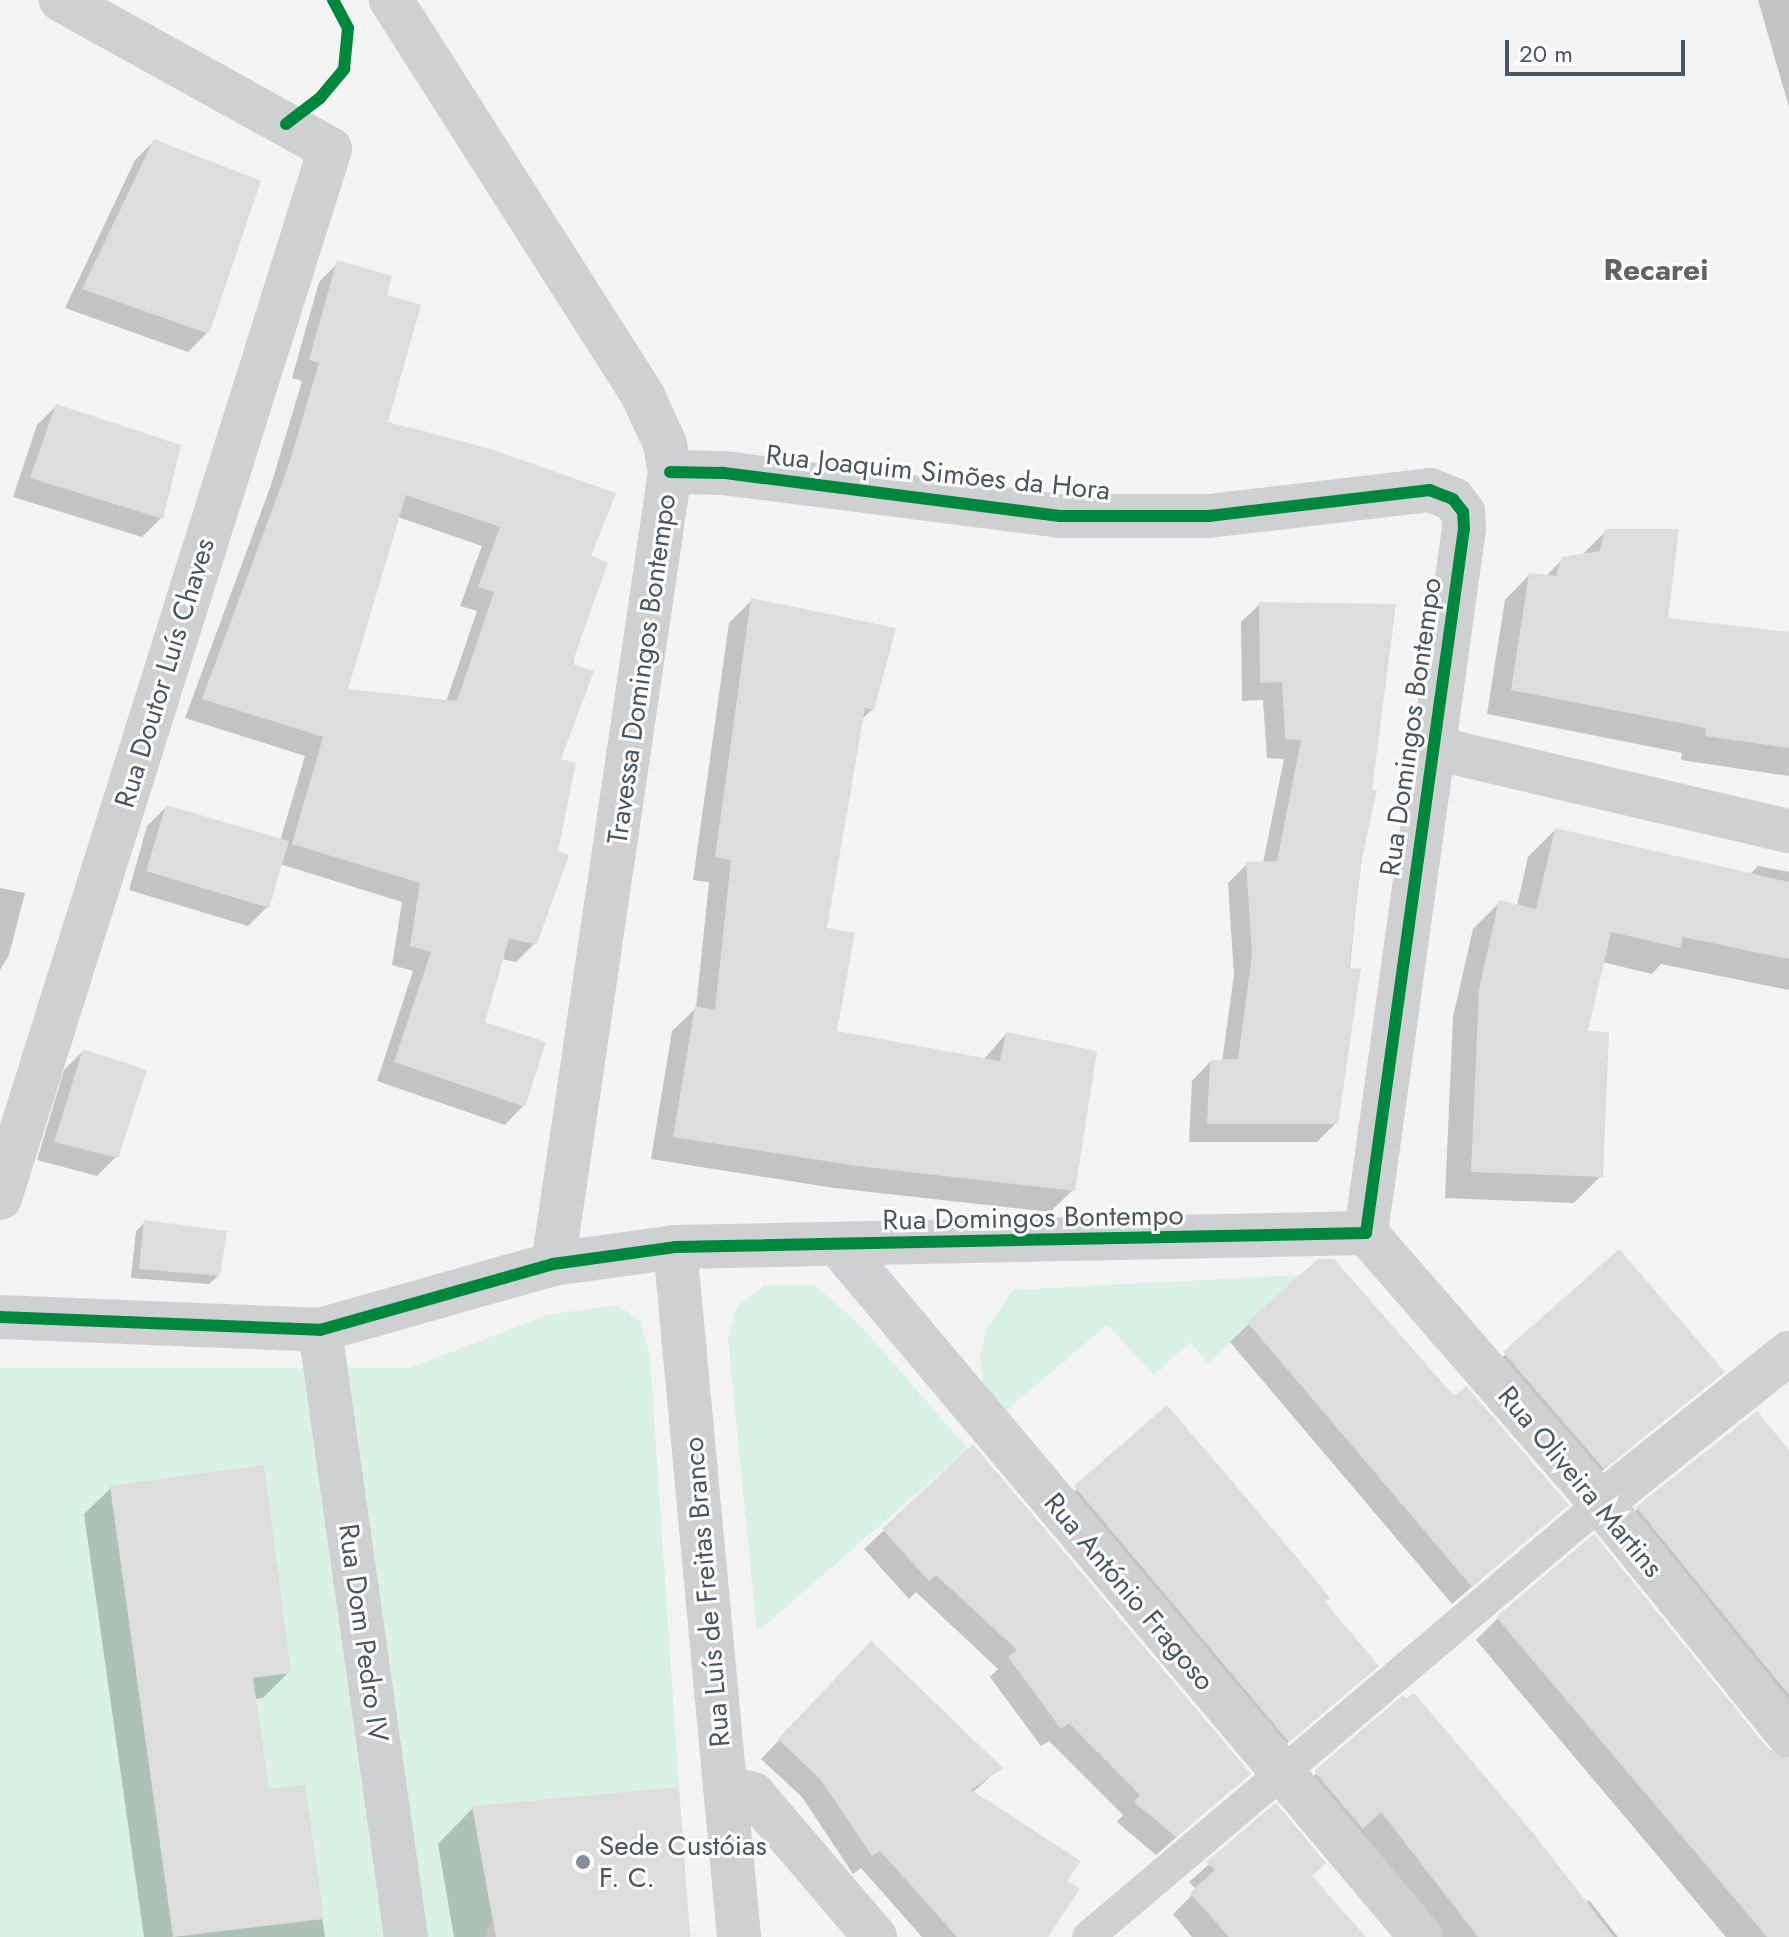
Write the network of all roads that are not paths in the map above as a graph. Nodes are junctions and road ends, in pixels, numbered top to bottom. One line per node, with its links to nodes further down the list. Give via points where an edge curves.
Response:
1 (61, 0): 7 (street, Rua Doutor Luís Chaves, via 330,149)
2 (392, 2): 3 (street, Travessa Domingos Bontempo, via 643,396 665,444)
3 (670, 472): 4 (street, Rua Joaquim Simões da Hora, via 722,473 1060,516 1139,518 1278,510 1430,490 1453,499 1463,512); 11 (street, Travessa Domingos Bontempo)
4 (1464, 529): 5 (street, Rua Domingos Bontempo)
5 (1430, 747): 6 (street, Rua Domingos Bontempo); 8 (street, Rua Domingos Bontempo)
6 (1789, 831)
7 (0, 1198)
8 (1366, 1233): 9 (street, Rua Domingos Bontempo); 15 (street, Rua Oliveira Martins)
9 (839, 1246): 10 (street, Rua Domingos Bontempo); 17 (street, Rua António Fragoso)
10 (675, 1247): 11 (street, Rua Domingos Bontempo); 18 (street, Rua Luís de Freitas Branco)
11 (553, 1264): 13 (street, Rua Domingos Bontempo)
12 (0, 1317): 13 (street, Rua Domingos Bontempo)
13 (320, 1330): 19 (street, Rua Dom Pedro IV)
14 (1789, 1353): 15 (street)
15 (1601, 1503): 16 (street, Rua Oliveira Martins); 17 (lane)
16 (1789, 1735)
17 (1280, 1772): 22 (lane); 23 (street, Rua António Fragoso)
18 (725, 1787): 20 (street, Rua Luís de Freitas Branco); 21 (street, via 753,1794)
19 (406, 1937)
20 (739, 1937)
21 (875, 1937)
22 (1088, 1937)
23 (1421, 1937)

